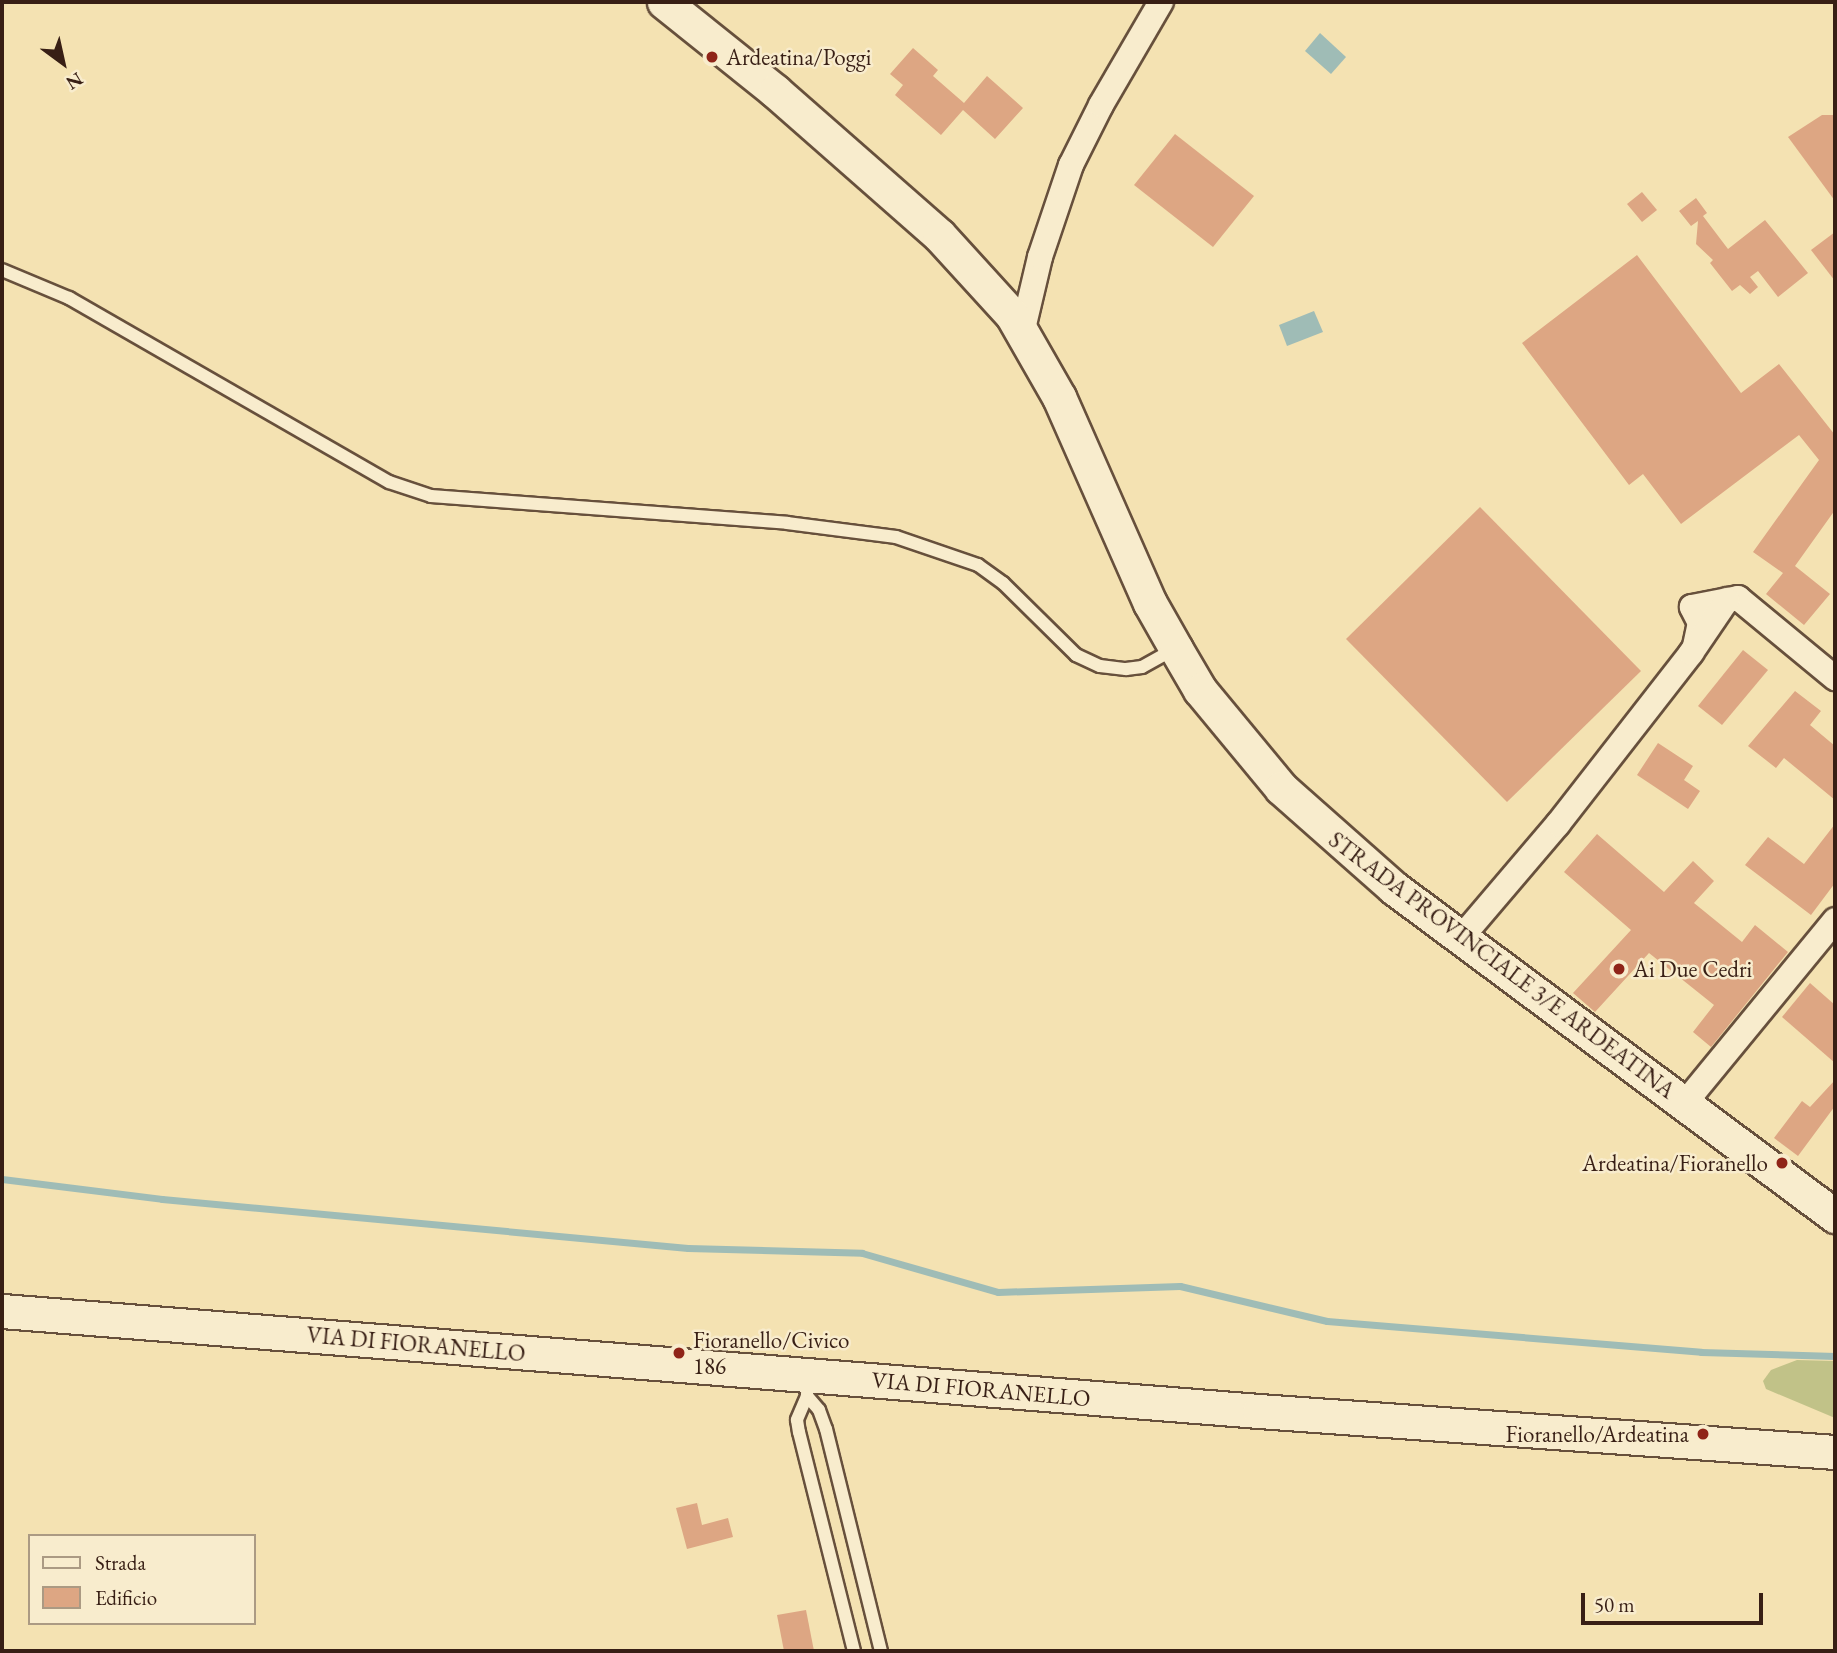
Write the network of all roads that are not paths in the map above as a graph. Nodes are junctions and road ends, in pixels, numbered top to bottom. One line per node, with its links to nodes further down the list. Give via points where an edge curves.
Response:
1 (664, 2): 4 (street, STRADA PROVINCIALE 3/E ARDEATINA, via 775,91 939,235)
2 (1161, 2): 4 (street, via 1071,165 1040,257)
3 (2, 270): 5 (lane, via 69,298 388,482 430,496 787,523 897,537 978,565 1003,583 1076,655 1100,666 1142,667)
4 (1023, 329): 5 (street, STRADA PROVINCIALE 3/E ARDEATINA, via 1059,397 1150,603)
5 (1176, 649): 8 (street, STRADA PROVINCIALE 3/E ARDEATINA, via 1200,690 1281,788 1384,880)
6 (1835, 678): 8 (street, via 1738,598 1692,607 1700,623 1695,647 1558,824)
7 (1835, 920): 9 (street)
8 (1460, 939): 9 (street, STRADA PROVINCIALE 3/E ARDEATINA)
9 (1684, 1104): 10 (street, STRADA PROVINCIALE 3/E ARDEATINA)
10 (1835, 1216)
11 (2, 1311): 12 (street, VIA DI FIORANELLO)
12 (808, 1385): 13 (street, VIA DI FIORANELLO); 14 (lane, via 797,1420 799,1433); 15 (lane, via 827,1429)
13 (1835, 1452)
14 (854, 1651)
15 (881, 1651)

